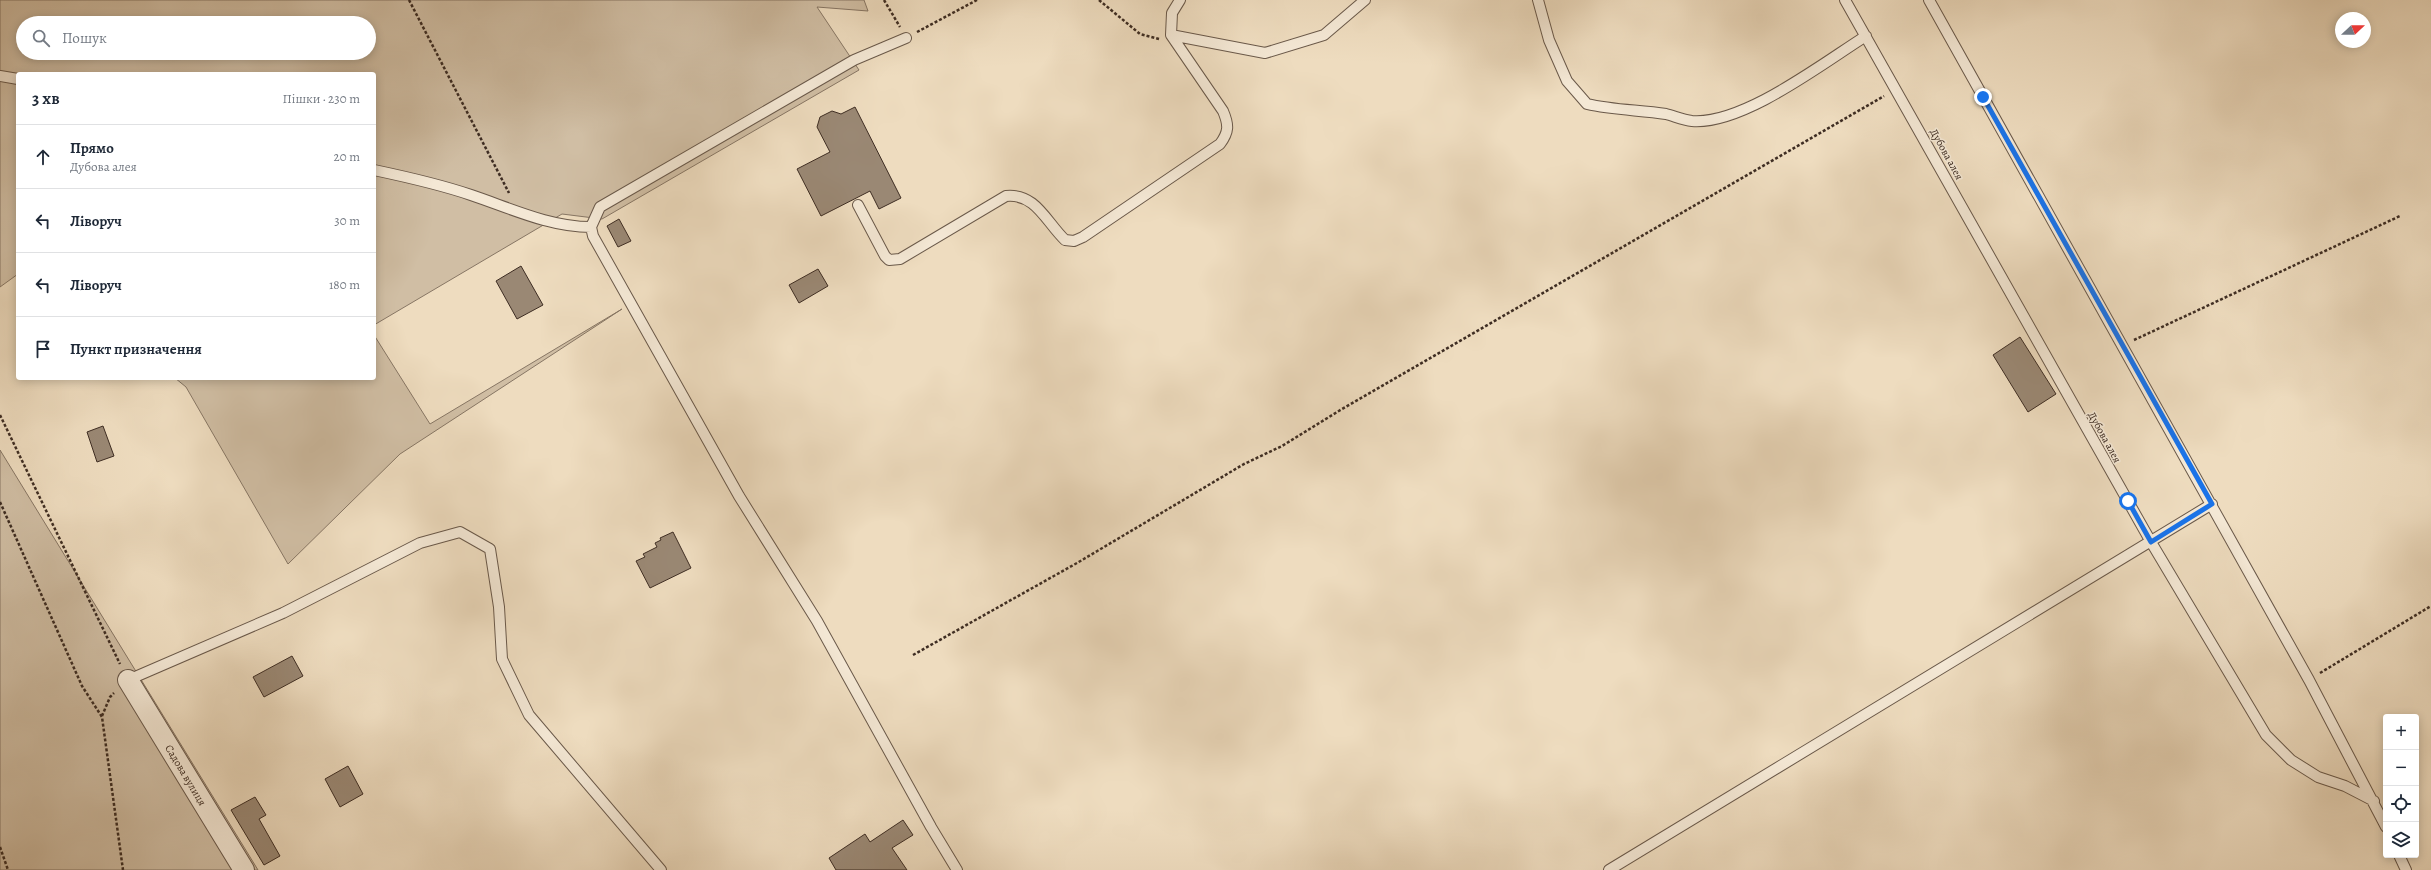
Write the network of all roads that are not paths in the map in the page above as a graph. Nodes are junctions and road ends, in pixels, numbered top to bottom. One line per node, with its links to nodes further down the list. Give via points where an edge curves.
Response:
1 (1180, 0): 6 (lane, via 1172,13)
2 (1365, 0): 6 (lane, via 1324,35 1265,53)
3 (1538, 0): 7 (lane, via 1549,40 1567,81 1587,104 1666,114 1692,121 1720,118 1747,108 1783,89)
4 (1845, 0): 7 (lane, Дубова алея)
5 (1929, 0): 14 (lane)
6 (1171, 35): 12 (lane, via 1223,111 1228,122 1227,135 1220,144 1084,237 1074,241 1065,240 1026,198 1006,196 900,259 889,260)
7 (1866, 36): 15 (lane, Дубова алея)
8 (906, 38): 13 (lane, via 854,60 600,208)
9 (0, 76): 10 (lane)
10 (16, 79)
11 (376, 170): 13 (lane, via 431,182 519,213 573,227)
12 (858, 205)
13 (591, 227): 22 (lane, via 593,236 739,496 817,621 927,820)
14 (2212, 504): 15 (lane); 17 (lane)
15 (2151, 542): 17 (lane, Дубова алея, via 2266,735 2291,760 2318,777 2345,786); 23 (lane)
16 (128, 680): 20 (street, Садова вулиця); 21 (lane, via 283,613 420,543 460,532 490,549 499,607 502,659 529,715)
17 (2374, 801): 18 (lane)
18 (2383, 822)
19 (2400, 858): 24 (lane)
20 (244, 870)
21 (661, 870)
22 (958, 870)
23 (1609, 870)
24 (2406, 870)

